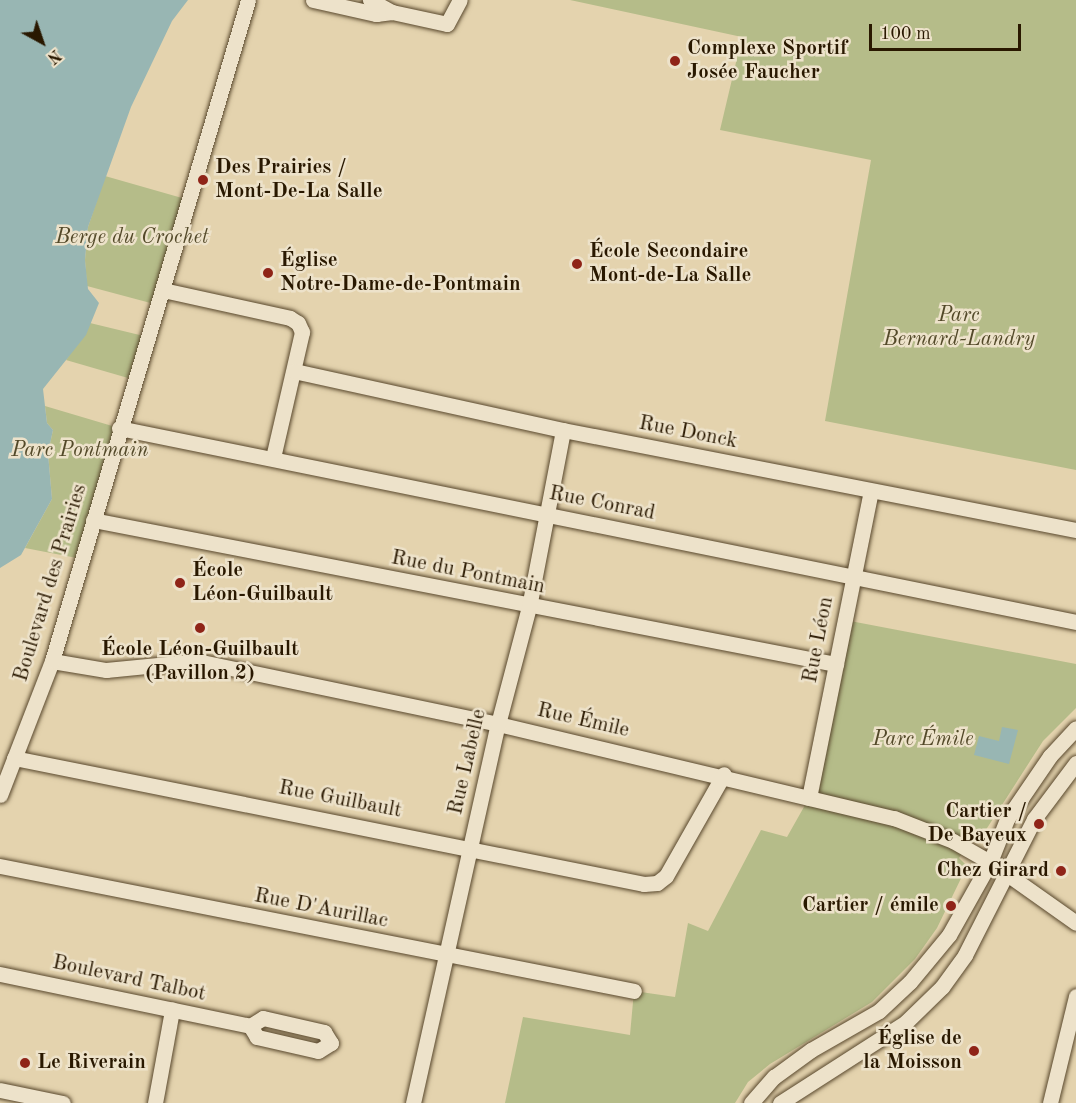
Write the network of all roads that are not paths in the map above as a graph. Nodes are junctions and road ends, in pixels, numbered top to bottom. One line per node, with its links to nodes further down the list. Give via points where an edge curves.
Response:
1 (248, 0): 6 (street, Boulevard des Prairies)
2 (313, 0): 5 (street, via 376,14)
3 (370, 0): 5 (street)
4 (460, 0): 5 (street, via 447,24)
5 (394, 6)
6 (163, 290): 7 (street, via 290,318 302,332); 8 (street, Boulevard des Prairies)
7 (294, 371): 9 (street, Rue Donck); 10 (street)
8 (119, 428): 10 (street, Rue Conrad); 13 (street, Boulevard des Prairies)
9 (563, 430): 11 (street, Rue Donck); 12 (street, Rue Labelle)
10 (273, 458): 12 (street, Rue Conrad)
11 (871, 491): 14 (street, Rue Donck); 15 (street, Rue Léon)
12 (545, 514): 15 (street, Rue Conrad); 16 (street, Rue Labelle)
13 (93, 520): 16 (street, Rue du Pontmain); 18 (street, Boulevard des Prairies)
14 (1076, 530)
15 (854, 576): 17 (street, Rue Conrad); 19 (street, Rue Léon)
16 (529, 607): 19 (street, Rue du Pontmain); 20 (street, Rue Labelle)
17 (1076, 622)
18 (52, 661): 20 (street, Rue Émile, via 106,669 197,661); 23 (street, Boulevard des Prairies)
19 (836, 664): 27 (street, Rue Léon)
20 (498, 723): 25 (street, Rue Émile); 28 (street, Rue Labelle)
21 (1076, 728): 22 (street)
22 (1050, 756): 24 (street); 29 (street, via 1007,819)
23 (14, 758): 26 (street, Boulevard des Prairies); 28 (street, Rue Guilbault)
24 (1074, 769): 31 (street, via 1034,819)
25 (723, 774): 27 (street, Rue Émile); 28 (street, Rue Guilbault, via 666,876 657,883 644,884)
26 (0, 795)
27 (809, 798): 29 (street, Rue Émile, via 894,818 953,841)
28 (471, 847): 33 (street, Rue Labelle)
29 (990, 862): 31 (street, Rue Émile); 44 (street, via 949,934 910,982 879,1011 811,1050 774,1077)
30 (0, 866): 33 (street, Rue D'Aurillac)
31 (1005, 873): 32 (street, Rue Émile); 40 (street, via 965,955 927,1004)
32 (1076, 923)
33 (448, 956): 35 (street, Rue D'Aurillac); 43 (street, Rue Labelle)
34 (0, 974): 37 (street, Boulevard Talbot)
35 (634, 991)
36 (1076, 996): 45 (street)
37 (172, 1010): 38 (street, Boulevard Talbot); 42 (street)
38 (250, 1026)
39 (0, 1090): 41 (street)
40 (789, 1100)
41 (63, 1103)
42 (155, 1103)
43 (413, 1103)
44 (752, 1103)
45 (1050, 1103)

